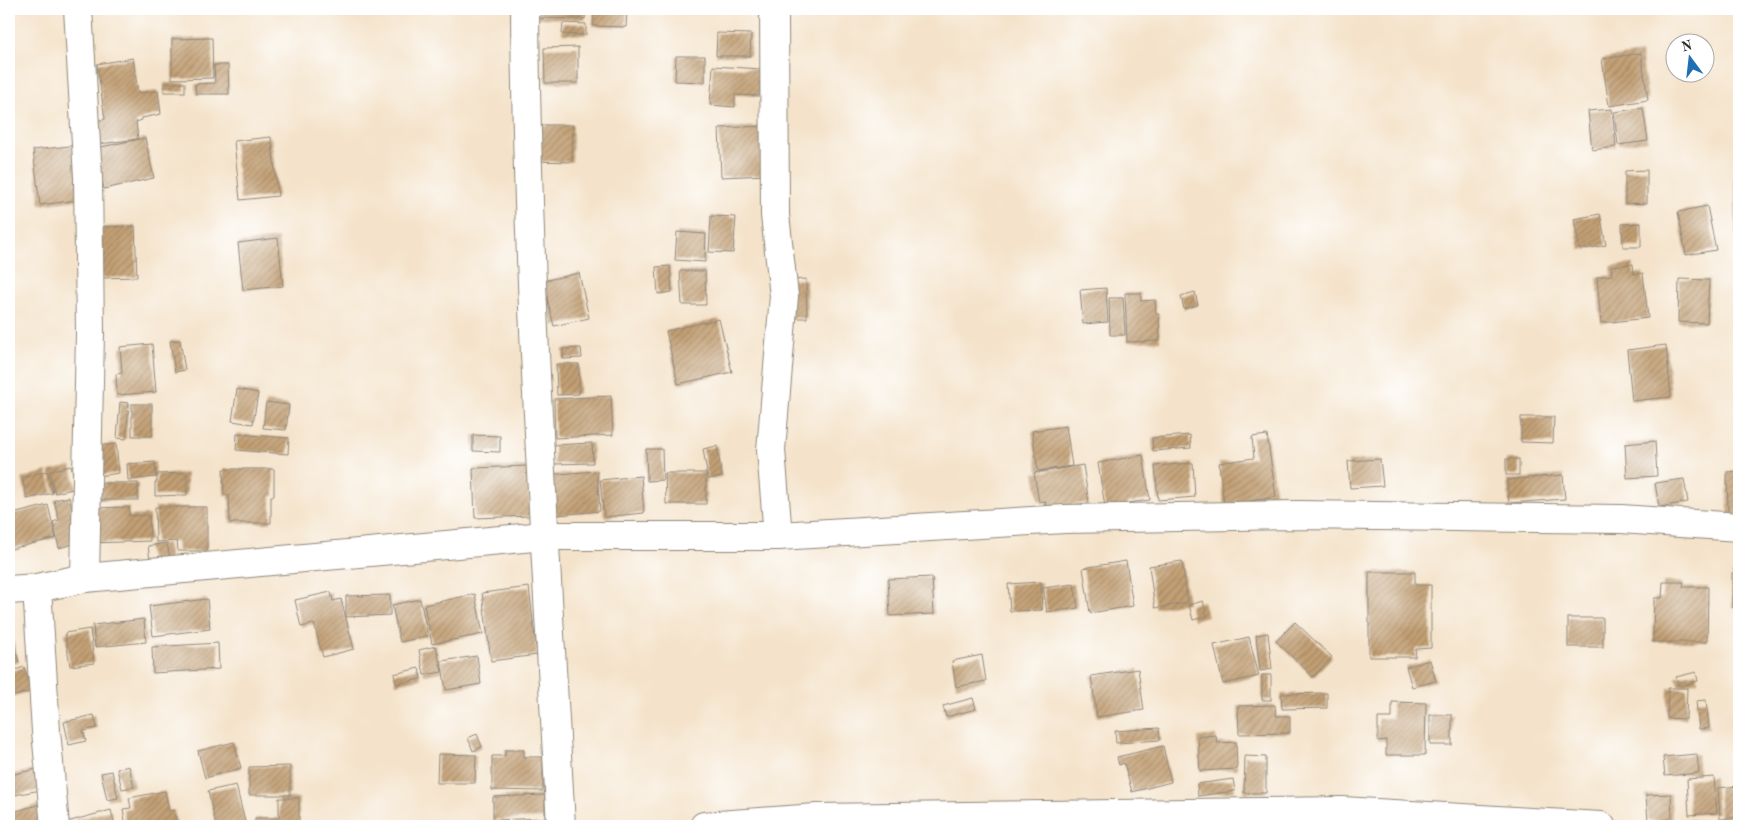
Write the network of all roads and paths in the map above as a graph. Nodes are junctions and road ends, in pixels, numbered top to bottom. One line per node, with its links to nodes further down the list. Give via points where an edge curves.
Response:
1 (78, 9): 7 (street, via 89,226)
2 (525, 9): 5 (street, via 536,379)
3 (774, 9): 6 (street, via 775,215 784,296 772,450)
4 (1739, 527): 6 (street, via 1621,519 1298,515 1065,519)
5 (545, 536): 6 (street); 7 (street); 12 (street)
6 (778, 536)
7 (85, 578): 8 (street)
8 (37, 588): 9 (street); 11 (street)
9 (9, 590)
10 (816, 822): 13 (street); 14 (street, via 1342,811)
11 (55, 826)
12 (561, 826)
13 (704, 826)
14 (1601, 826)

